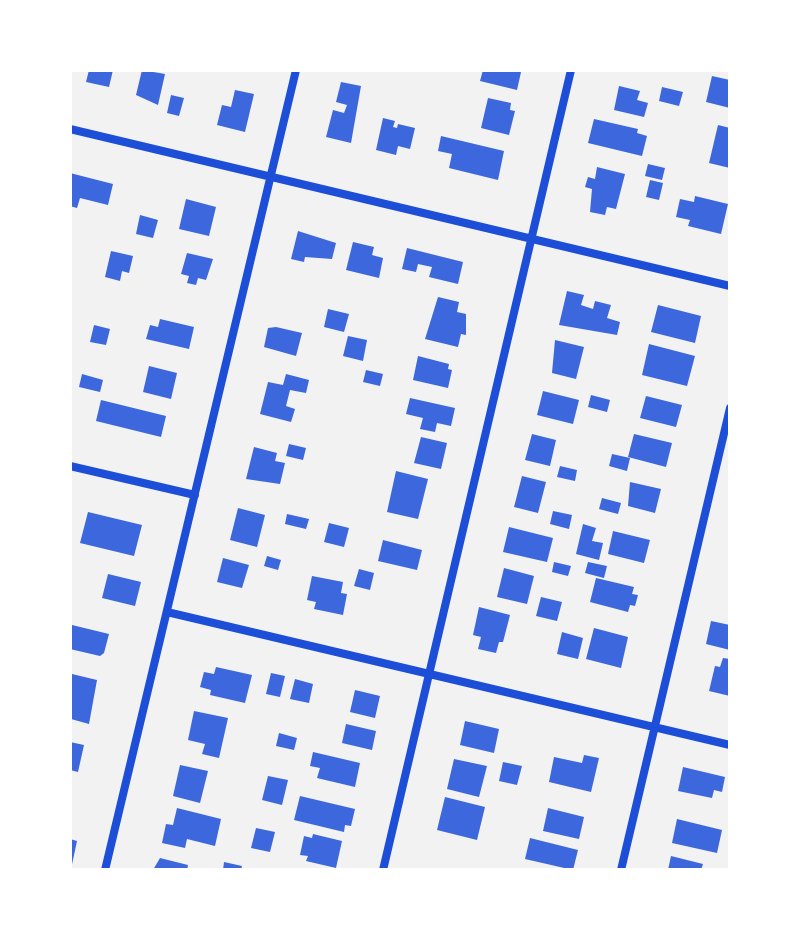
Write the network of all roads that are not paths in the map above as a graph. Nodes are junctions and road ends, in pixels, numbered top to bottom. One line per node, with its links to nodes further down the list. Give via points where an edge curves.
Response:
1 (296, 70): 4 (street)
2 (571, 70): 5 (street)
3 (70, 129): 4 (street)
4 (271, 177): 5 (street); 9 (street)
5 (532, 239): 6 (street); 11 (street)
6 (730, 286)
7 (730, 408): 12 (street)
8 (70, 466): 9 (street)
9 (195, 495): 10 (street)
10 (167, 612): 11 (street); 14 (street)
11 (429, 674): 12 (street); 15 (street)
12 (655, 727): 13 (street); 16 (street)
13 (730, 745)
14 (105, 870)
15 (383, 870)
16 (621, 870)

